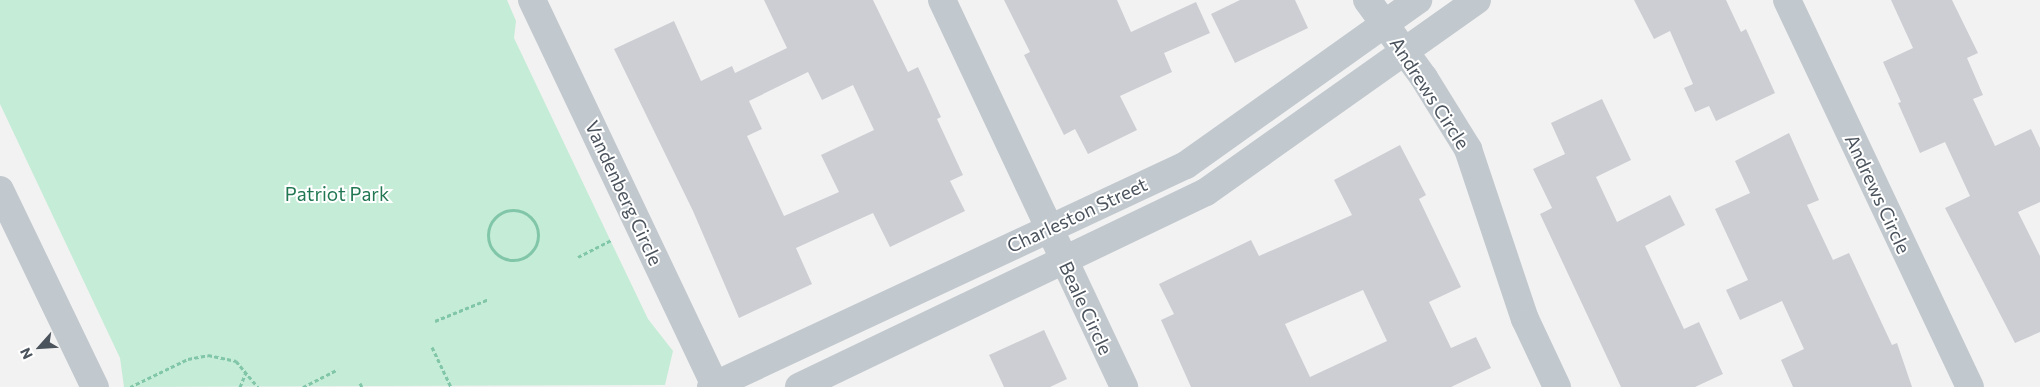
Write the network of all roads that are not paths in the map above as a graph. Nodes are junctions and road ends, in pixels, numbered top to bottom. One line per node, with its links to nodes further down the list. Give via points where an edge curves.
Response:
1 (532, 0): 12 (street, Vandenberg Circle)
2 (942, 0): 10 (street)
3 (1368, 0): 7 (street, Andrews Circle)
4 (1418, 0): 7 (street, Charleston Street)
5 (1477, 0): 8 (street, Charleston Street)
6 (1787, 0): 17 (street, Andrews Circle)
7 (1385, 24): 8 (street, Andrews Circle); 10 (street, Charleston Street, via 1186,165)
8 (1406, 52): 11 (street, Charleston Street, via 1206,192); 16 (street, Andrews Circle, via 1468,149 1525,319)
9 (0, 190): 13 (street)
10 (1049, 228): 11 (street, Beale Circle); 12 (street, Charleston Street)
11 (1065, 263): 14 (street, Charleston Street); 15 (street, Beale Circle)
12 (714, 386)
13 (95, 387)
14 (799, 387)
15 (1124, 387)
16 (1557, 387)
17 (1970, 387)

